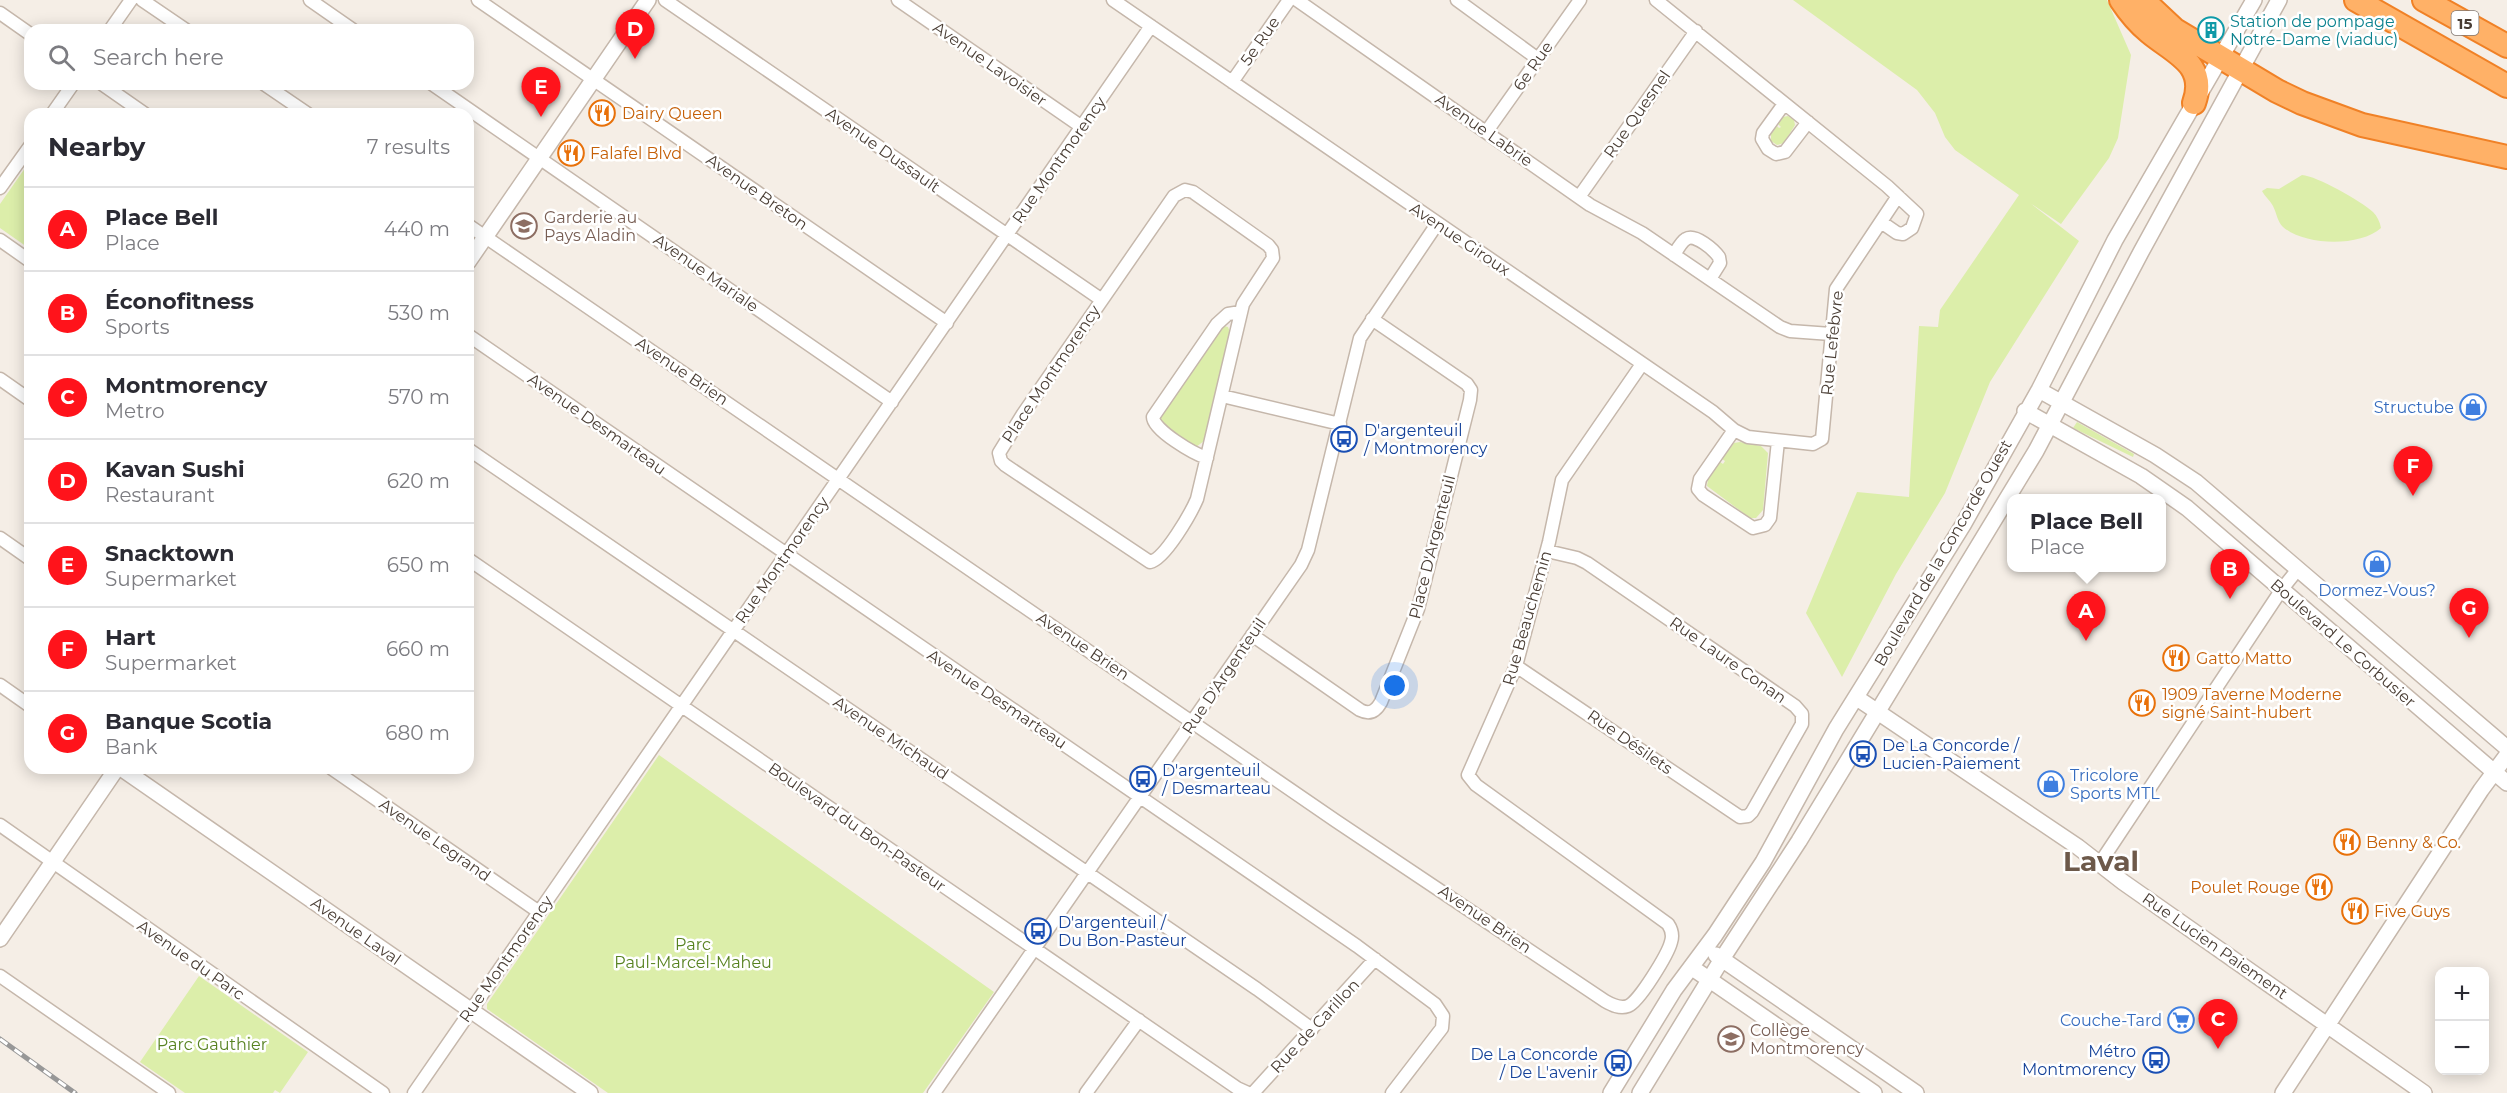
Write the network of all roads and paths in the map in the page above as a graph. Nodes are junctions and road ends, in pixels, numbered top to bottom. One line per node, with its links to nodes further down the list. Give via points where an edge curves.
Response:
1 (131, 0): 21 (street)
2 (142, 0): 22 (street)
3 (310, 0): 23 (street)
4 (478, 0): 31 (street, Avenue Breton)
5 (648, 0): 31 (street)
6 (664, 0): 57 (street, Avenue Dussault)
7 (898, 0): 46 (street, Avenue Lavoisier)
8 (1113, 0): 24 (street, Avenue Giroux)
9 (1289, 0): 32 (street, 5e Rue)
10 (1297, 0): 47 (street, Avenue Labrie)
11 (1457, 0): 29 (street)
12 (1580, 0): 29 (street, 6e Rue)
13 (1656, 0): 26 (street)
14 (2121, 0): 38 (highway, via 2146,30 2190,64 2198,87)
15 (2143, 0): 28 (highway, via 2169,26)
16 (2254, 0): 28 (street, Boulevard de la Concorde Ouest)
17 (2279, 0): 30 (street, Boulevard de la Concorde Ouest)
18 (2356, 0): 33 (highway)
19 (2424, 0): 27 (highway, 15)
20 (0, 13): 25 (street)
21 (114, 24)
22 (177, 24)
23 (344, 24)
24 (1151, 26): 32 (street, Avenue Giroux); 46 (street, Rue Montmorency)
25 (24, 30)
26 (1696, 31): 39 (street); 53 (street, Rue Quesnel)
27 (2507, 46)
28 (2220, 57): 30 (highway); 38 (street, Boulevard de la Concorde Ouest)
29 (1538, 59): 47 (street, 6e Rue)
30 (2241, 70): 49 (highway, via 2294,99 2344,119); 76 (street, Boulevard de la Concorde Ouest)
31 (594, 79): 50 (street); 67 (street, Avenue Breton)
32 (1232, 82): 55 (street, Avenue Giroux)
33 (2507, 86)
34 (69, 90): 40 (street)
35 (111, 90): 41 (street)
36 (273, 90): 42 (street)
37 (441, 90): 43 (street, Avenue Mariale)
38 (2194, 103): 72 (street, Boulevard de la Concorde Ouest, via 2115,240)
39 (1784, 104): 45 (street); 45 (street, via 1763,133 1768,149 1776,154 1785,152)
40 (56, 108)
41 (136, 108)
42 (299, 108)
43 (467, 108)
44 (474, 113): 50 (street, Avenue Mariale)
45 (1808, 122): 52 (street)
46 (1082, 127): 57 (street, Rue Montmorency)
47 (1487, 132): 53 (street, Avenue Labrie)
48 (24, 154): 51 (street)
49 (2507, 157)
50 (539, 158): 58 (street); 75 (street, Avenue Mariale)
51 (2, 181)
52 (1898, 196): 54 (street, Rue Lefebvre); 54 (street, via 1916,210 1910,231 1897,233)
53 (1579, 197): 61 (street, Avenue Labrie)
54 (1881, 222): 68 (street, Rue Lefebvre, via 1836,289)
55 (1437, 224): 66 (street, Rue D'Argenteuil); 70 (street, Avenue Giroux)
56 (474, 229): 58 (street, Avenue Brien)
57 (1007, 236): 64 (street, Avenue Dussault); 67 (street, Rue Montmorency)
58 (485, 237): 60 (street); 85 (street, Avenue Brien)
59 (0, 240): 62 (street)
60 (474, 253)
61 (1674, 255): 63 (street, Avenue Labrie); 63 (street, via 1685,240 1696,239 1719,257 1720,263)
62 (24, 257)
63 (1710, 279): 68 (street, Avenue Labrie, via 1784,329)
64 (1102, 300): 65 (street, Place Montmorency, via 1174,196 1185,190 1272,250 1272,261); 84 (street, Place Montmorency, via 1001,447 1001,461 1152,562 1161,556 1190,514)
65 (1241, 312): 74 (street, Place Montmorency); 84 (street, via 1232,312 1217,324 1153,417 1156,427)
66 (1372, 319): 78 (street, Rue D'Argenteuil, via 1358,345); 96 (street, Place D'Argenteuil, via 1471,390 1415,616 1381,702 1368,713)
67 (947, 323): 75 (street, Rue Montmorency)
68 (1831, 334): 82 (street, Rue Lefebvre)
69 (474, 340): 91 (street, Avenue Desmarteau)
70 (1642, 364): 80 (street, Avenue Giroux); 89 (street, Rue Beauchemin, via 1564,474)
71 (0, 380): 73 (street)
72 (2039, 390): 76 (street, Boulevard Le Corbusier); 77 (street, Boulevard de la Concorde Ouest)
73 (24, 396)
74 (1222, 396): 78 (street); 84 (street, Place Montmorency)
75 (892, 402): 85 (street, Rue Montmorency)
76 (2063, 403): 79 (street, Boulevard de la Concorde Ouest); 93 (street, Boulevard Le Corbusier, via 2181,471)
77 (2025, 411): 79 (street, Boulevard Le Corbusier); 99 (street, Boulevard de la Concorde Ouest, via 1963,525)
78 (1340, 424): 96 (street, Rue D'Argenteuil, via 1306,555)
79 (2051, 426): 86 (street, Boulevard de la Concorde Ouest); 94 (street, Boulevard Le Corbusier, via 2168,493)
80 (1734, 430): 81 (street, Avenue Giroux); 81 (street, via 1700,479 1698,489 1753,528 1770,518)
81 (1778, 441): 82 (street, Avenue Giroux)
82 (1820, 441)
83 (474, 452): 95 (street, Avenue Michaud)
84 (1207, 458)
85 (839, 479): 91 (street, Rue Montmorency); 103 (street, Avenue Brien)
86 (2010, 494)
87 (2007, 498): 102 (street, Boulevard de la Concorde Ouest)
88 (0, 538): 90 (street)
89 (1547, 551): 97 (street, Rue Beauchemin); 112 (street, Rue Laure Conan, via 1582,560 1801,712 1799,730 1752,812)
90 (24, 555)
91 (786, 555): 95 (street, Rue Montmorency); 111 (street, Avenue Desmarteau)
92 (474, 564): 101 (street, Boulevard du Bon-Pasteur)
93 (2298, 569): 94 (street); 104 (street, Boulevard Le Corbusier)
94 (2282, 589): 106 (street, Boulevard Le Corbusier); 114 (street)
95 (734, 630): 101 (street, Rue Montmorency); 116 (street, Avenue Michaud)
96 (1252, 635): 103 (street, Rue D'Argenteuil)
97 (1516, 666): 112 (street, Rue Désilets); 118 (street, Rue Beauchemin, via 1468,772 1469,779 1664,920)
98 (0, 685): 100 (street)
99 (1857, 698): 102 (street, Rue Lucien Paiement); 120 (street, Boulevard de la Concorde Ouest, via 1763,862)
100 (24, 702)
101 (681, 706): 117 (street, Rue Montmorency); 121 (street, Boulevard du Bon-Pasteur)
102 (1878, 711): 114 (street, Rue Lucien Paiement); 123 (street, Boulevard de la Concorde Ouest)
103 (1193, 721): 111 (street, Rue D'Argenteuil); 118 (street, Avenue Brien, via 1612,1005 1623,1007 1638,998 1670,946)
104 (2507, 748)
105 (2507, 755): 106 (street)
106 (2494, 772): 110 (street, Boulevard Le Corbusier); 129 (street)
107 (115, 774): 115 (street)
108 (128, 774): 127 (street, Avenue Laval)
109 (340, 774): 117 (street, Avenue Legrand)
110 (2507, 783)
111 (1141, 797): 116 (street, Rue D'Argenteuil); 122 (street, Avenue Desmarteau)
112 (1743, 817)
113 (0, 825): 115 (street, Avenue du Parc)
114 (2100, 863): 129 (street, Rue Lucien Paiement)
115 (48, 868): 119 (street); 132 (street, Avenue du Parc)
116 (1088, 873): 121 (street, Rue D'Argenteuil); 130 (street, Avenue Michaud)
117 (539, 912): 127 (street, Rue Montmorency)
118 (1671, 930)
119 (0, 939)
120 (1706, 948): 123 (street); 124 (street, Boulevard de la Concorde Ouest)
121 (1035, 949): 128 (street, Boulevard du Bon-Pasteur); 135 (street, Rue D'Argenteuil)
122 (1375, 959): 130 (street, Rue de Carillon); 139 (street, Avenue Desmarteau, via 1435,1004 1443,1019 1440,1031)
123 (1722, 959): 126 (street, Boulevard de la Concorde Ouest); 143 (street)
124 (1691, 968): 126 (street); 140 (street, Boulevard de la Concorde Ouest)
125 (0, 976): 131 (street)
126 (1710, 981): 141 (street, Boulevard de la Concorde Ouest); 142 (street)
127 (471, 1010): 133 (street, Rue Montmorency); 134 (street, Avenue Laval)
128 (1139, 1020): 136 (street); 137 (street, Boulevard du Bon-Pasteur)
129 (2328, 1024): 144 (street); 145 (street, Rue Lucien Paiement)
130 (1312, 1029): 138 (street, Rue de Carillon)
131 (169, 1093)
132 (383, 1093)
133 (414, 1093)
134 (590, 1093)
135 (934, 1093)
136 (1086, 1093)
137 (1248, 1093)
138 (1253, 1093)
139 (1392, 1093)
140 (1611, 1093)
141 (1640, 1093)
142 (1874, 1093)
143 (1916, 1093)
144 (2283, 1093)
145 (2424, 1093)

